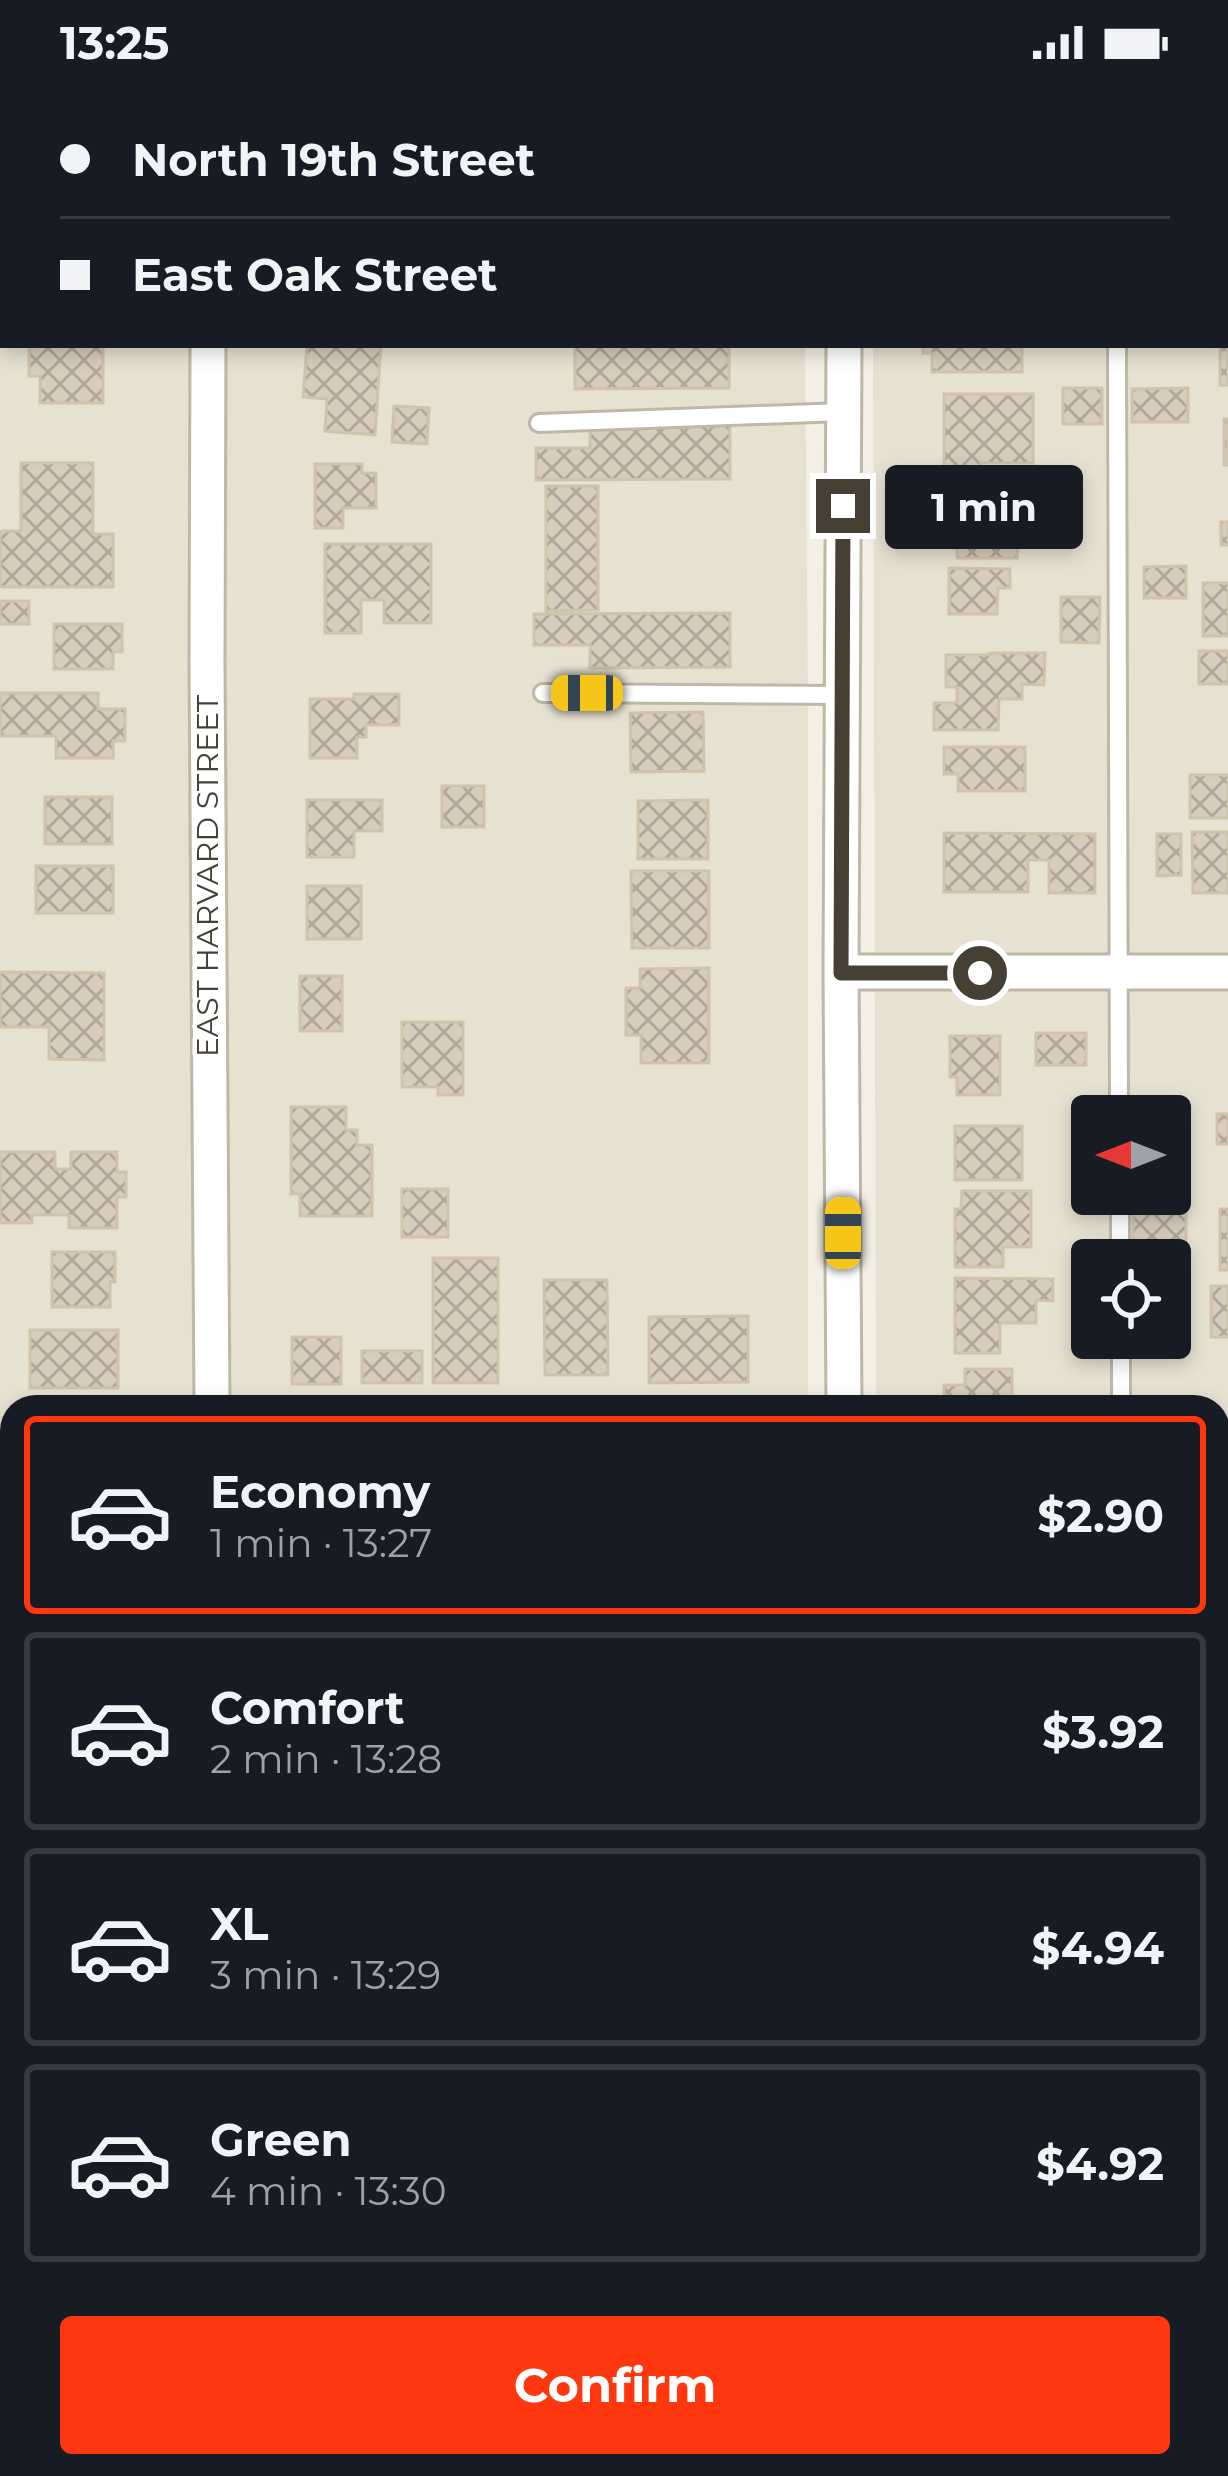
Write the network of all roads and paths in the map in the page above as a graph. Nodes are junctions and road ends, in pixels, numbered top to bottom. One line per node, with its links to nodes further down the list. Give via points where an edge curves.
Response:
1 (208, 348): 13 (street, EAST HARVARD STREET)
2 (844, 348): 4 (street)
3 (1117, 348): 9 (lane)
4 (844, 412): 5 (lane); 7 (street)
5 (539, 423)
6 (543, 693): 7 (lane)
7 (842, 694): 8 (street)
8 (841, 973): 9 (street); 14 (street)
9 (1118, 973): 10 (street); 11 (lane)
10 (1228, 973)
11 (1119, 1095)
12 (1120, 1359): 15 (lane)
13 (212, 1395)
14 (844, 1395)
15 (1121, 1395)

